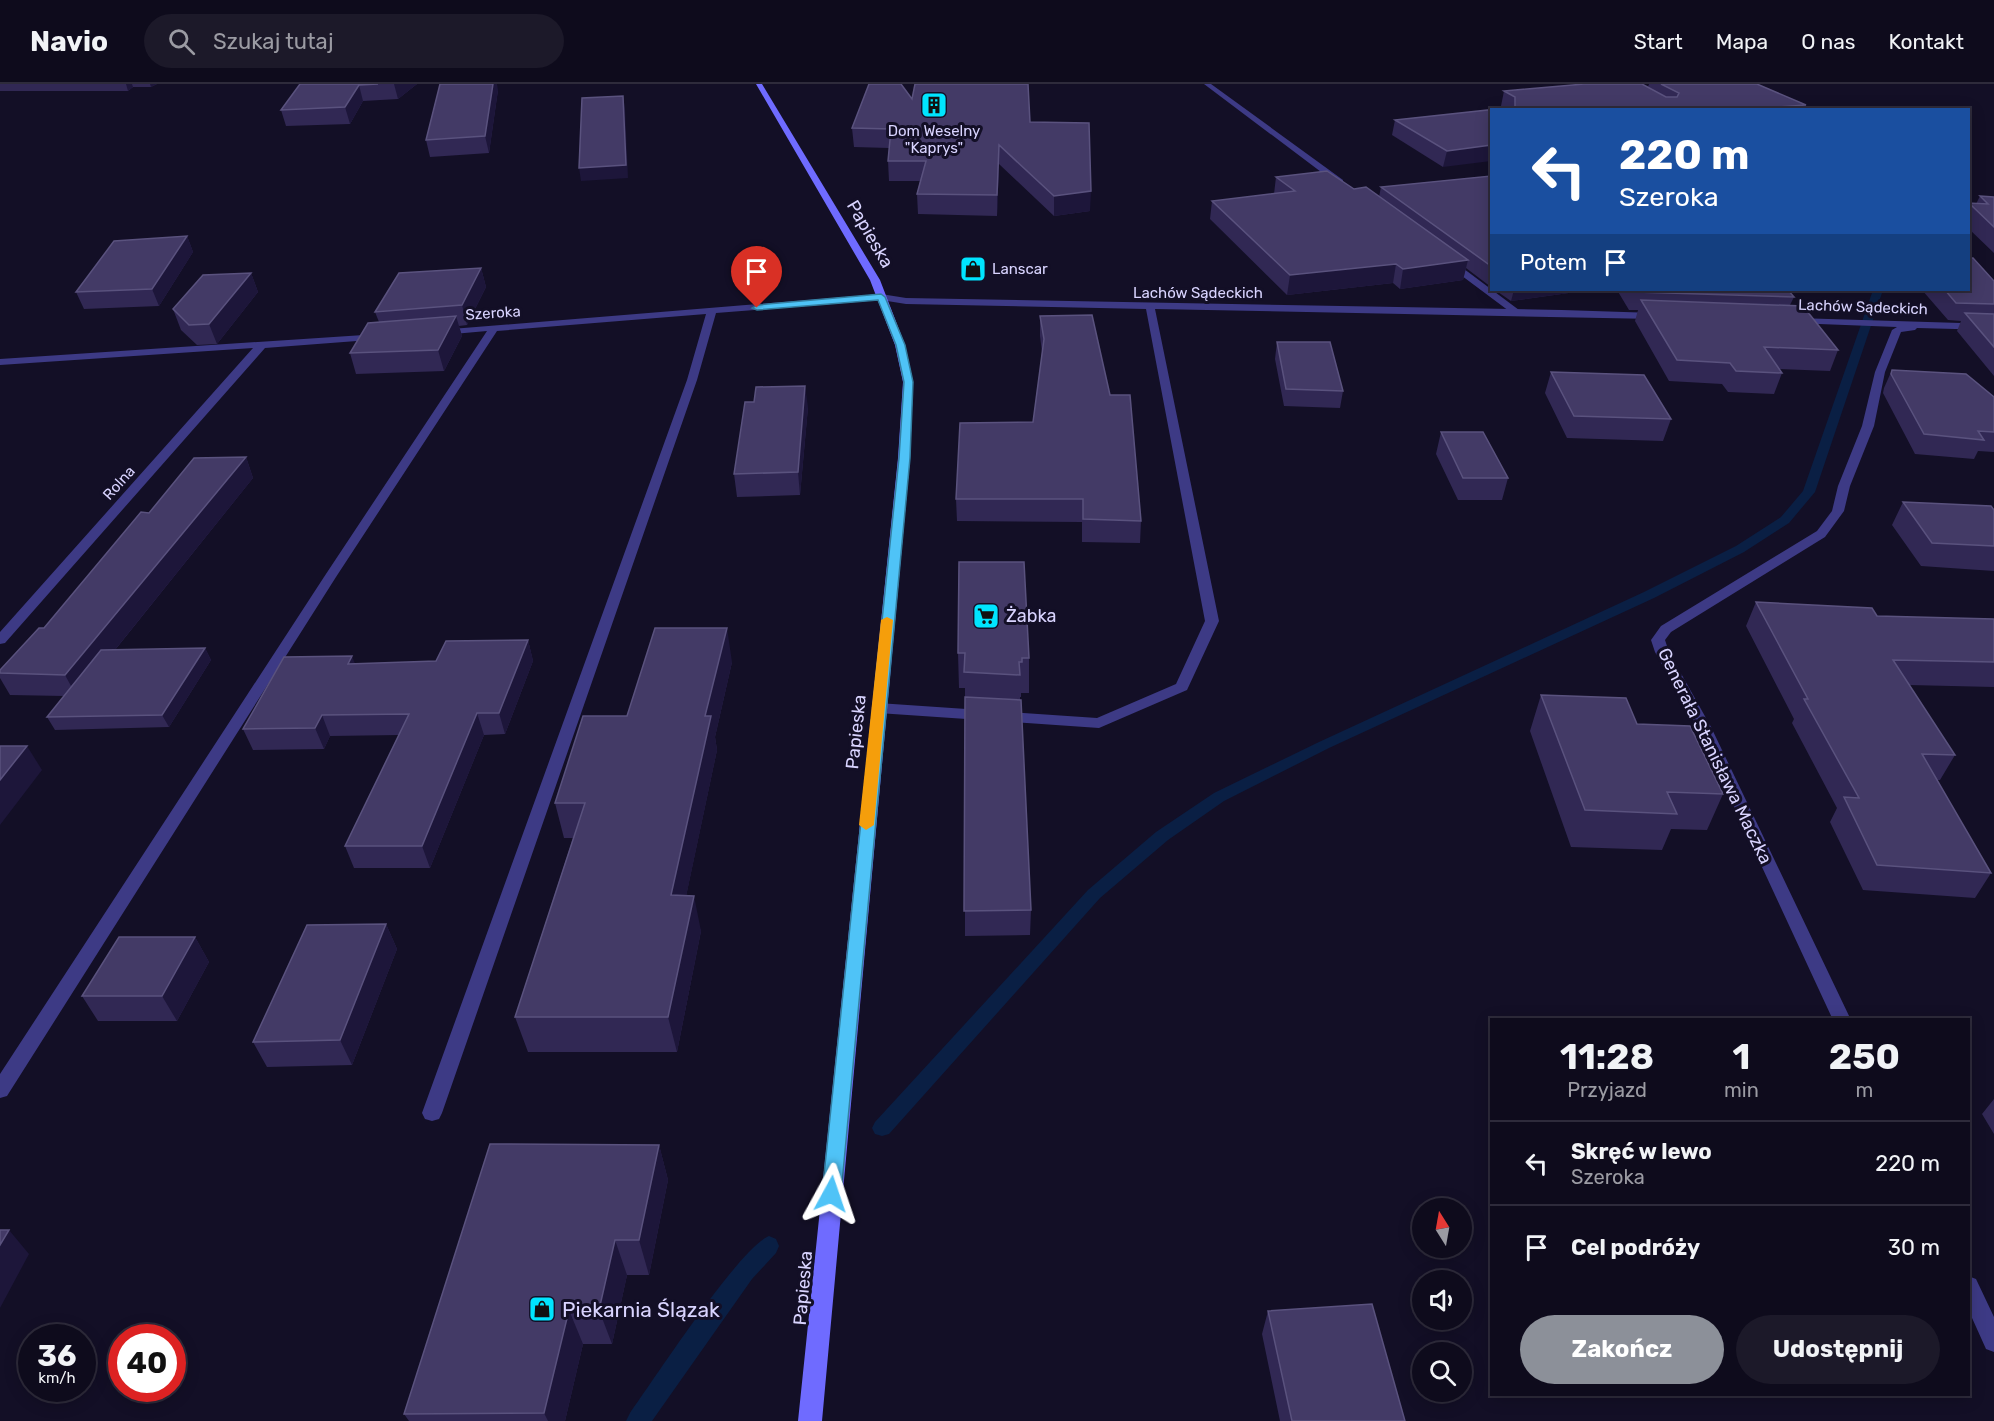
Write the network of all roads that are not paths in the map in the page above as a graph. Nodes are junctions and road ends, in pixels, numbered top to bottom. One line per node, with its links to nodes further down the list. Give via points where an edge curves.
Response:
1 (759, 84): 5 (street, Papieska, via 875,280)
2 (1207, 84): 3 (street)
3 (1348, 188)
4 (1441, 257): 8 (street)
5 (881, 297): 6 (street, Lachów Sądeckich); 7 (street, Szeroka); 19 (street, Papieska, via 900,345 908,382)
6 (1150, 308): 8 (street, Lachów Sądeckich); 19 (street, via 1212,621 1182,687 1100,723)
7 (711, 312): 13 (street, Szeroka); 22 (street, via 692,380)
8 (1516, 312): 9 (street, Lachów Sądeckich)
9 (1661, 316)
10 (1787, 320): 11 (street, Lachów Sądeckich)
11 (1932, 324): 12 (street, Lachów Sądeckich); 20 (street, Generała Stanisława Maczka, via 1897,330 1880,372 1868,426 1838,511 1821,534 1666,629 1658,640 1704,727)
12 (1994, 327)
13 (494, 328): 14 (street, Szeroka); 21 (street)
14 (436, 333)
15 (389, 336): 16 (street)
16 (260, 347): 17 (street); 18 (street, Rolna)
17 (0, 362)
18 (0, 640)
19 (878, 708): 25 (street, Papieska)
20 (1841, 1018)
21 (0, 1090)
22 (432, 1113)
23 (1970, 1290): 24 (street)
24 (1994, 1341)
25 (810, 1421)

